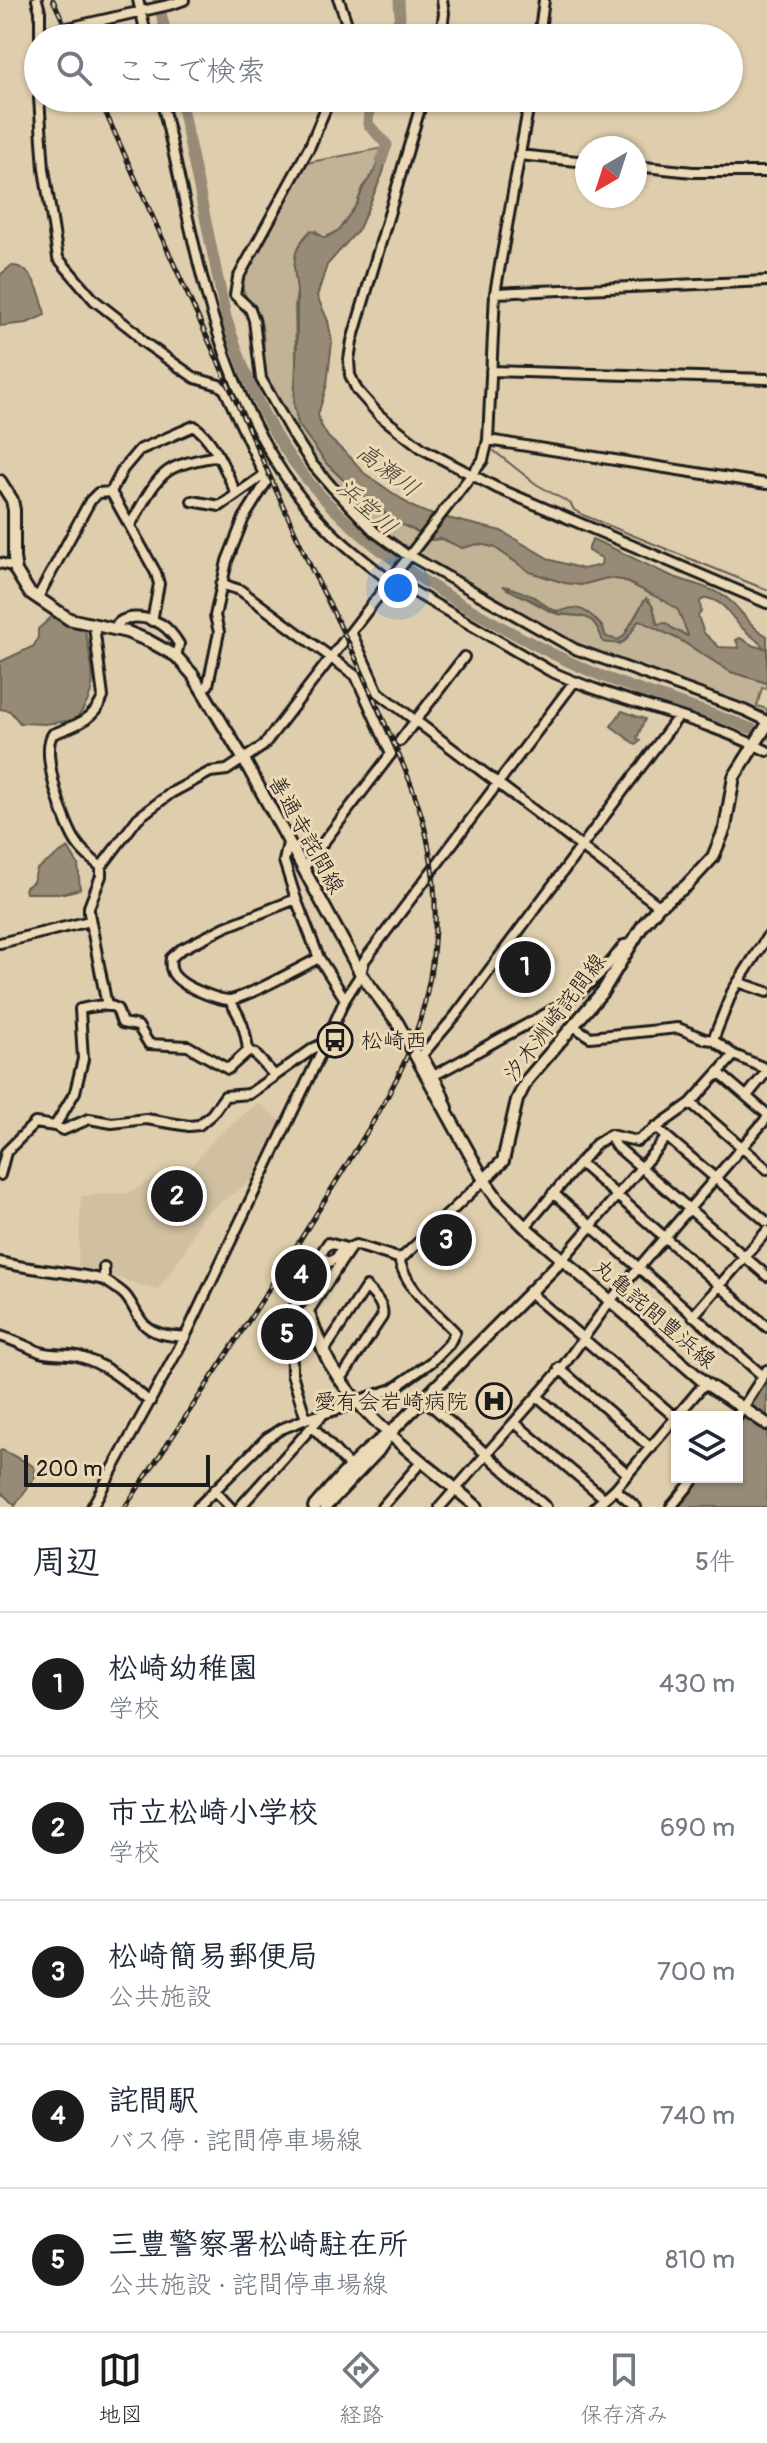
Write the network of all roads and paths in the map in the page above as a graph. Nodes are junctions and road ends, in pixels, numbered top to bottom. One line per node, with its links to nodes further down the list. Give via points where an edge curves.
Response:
1 (37, 0): 8 (street)
2 (138, 0): 7 (street)
3 (184, 0): 7 (street)
4 (339, 0): 11 (street)
5 (442, 0): 12 (street)
6 (544, 0): 13 (street)
7 (142, 11): 9 (street); 10 (street)
8 (40, 24)
9 (89, 24)
10 (144, 24)
11 (346, 24)
12 (443, 24)
13 (541, 24)
14 (40, 112): 29 (street, via 58,258 94,300 142,341 195,378 225,390)
15 (164, 112): 40 (street, via 209,301 243,397 277,463 310,509)
16 (324, 112): 37 (street, via 238,278 235,295 254,320 261,379 312,464 375,532)
17 (419, 112): 30 (street, via 358,319 350,375 379,415 413,443)
18 (527, 112): 19 (street)
19 (519, 155): 20 (street); 24 (street)
20 (575, 161)
21 (647, 167): 22 (street)
22 (767, 172)
23 (767, 281): 24 (street)
24 (495, 293): 25 (street)
25 (491, 371): 26 (street); 27 (street)
26 (767, 379)
27 (488, 440): 30 (street, via 483,460); 32 (street)
28 (217, 456): 33 (street); 34 (street, via 197,428 182,429 139,450); 36 (street, via 165,473)
29 (264, 475): 35 (street, via 220,506); 41 (street, via 267,481 244,518)
30 (470, 475): 37 (street); 43 (street)
31 (0, 481): 39 (main road, via 14,510)
32 (767, 484)
33 (235, 491)
34 (111, 492): 36 (street); 42 (street, via 98,493 90,501)
35 (192, 501)
36 (130, 525): 44 (street, via 159,584)
37 (409, 556): 40 (street); 55 (street, via 575,649)
38 (0, 563): 39 (street)
39 (15, 567): 42 (main road, 善通寺詫間線, via 29,592)
40 (391, 580): 47 (street); 51 (street)
41 (221, 584): 50 (street, via 240,590); 52 (street, via 215,616 219,632 208,685)
42 (38, 597): 45 (main road, 善通寺詫間線, via 69,619)
43 (767, 603)
44 (152, 621): 46 (street, via 126,617); 48 (street, via 179,644)
45 (94, 626): 46 (main road, 善通寺詫間線); 63 (street, via 100,707 88,720 53,734 48,746 70,830)
46 (114, 629): 48 (main road, 善通寺詫間線)
47 (351, 632): 50 (street); 54 (street, via 378,692)
48 (176, 656): 52 (main road, 善通寺詫間線)
49 (464, 657): 54 (street)
50 (331, 658): 59 (street, via 263,746); 64 (street, via 356,676 391,754)
51 (574, 682): 53 (street); 60 (street)
52 (201, 688): 59 (main road, 善通寺詫間線)
53 (678, 717): 57 (street); 62 (street)
54 (416, 721): 56 (street); 60 (street)
55 (767, 724): 57 (main road, 汐木洲崎詫間線)
56 (400, 741)
57 (754, 744): 58 (street); 66 (main road, 汐木洲崎詫間線, via 734,777 725,828 713,857)
58 (767, 751)
59 (243, 758): 61 (main road, 善通寺詫間線); 63 (street, via 171,793 138,818)
60 (499, 783): 62 (street); 72 (street, via 364,961)
61 (288, 843): 64 (main road, 善通寺詫間線); 65 (street, via 284,861)
62 (582, 847): 66 (street); 86 (street, via 422,1055)
63 (101, 867): 67 (street)
64 (303, 869): 72 (main road, 善通寺詫間線)
65 (296, 899): 71 (street); 76 (street, via 211,934 171,958 169,967 180,980)
66 (659, 906): 70 (main road, 汐木洲崎詫間線)
67 (90, 921): 69 (street); 77 (street)
68 (767, 937): 73 (street)
69 (0, 943)
70 (631, 944): 78 (main road, 汐木洲崎詫間線, via 603,991); 86 (street, via 624,945 575,997)
71 (319, 958): 75 (street); 76 (street)
72 (361, 974): 75 (street); 90 (main road, 善通寺詫間線, via 397,1022)
73 (738, 982): 74 (street); 79 (street)
74 (767, 992)
75 (345, 999): 80 (street)
76 (230, 1001): 81 (street, via 246,1032)
77 (107, 1006): 81 (street, via 118,1009 122,1023 141,1028 149,1044 188,1046 228,1069); 91 (street, via 80,1009 83,1059 75,1092)
78 (573, 1026): 79 (street, via 590,1037 678,1028); 101 (main road, 汐木洲崎詫間線, via 521,1090 503,1161)
79 (713, 1040): 82 (street)
80 (326, 1042): 85 (street); 129 (street)
81 (248, 1051): 85 (street)
82 (734, 1055): 83 (street); 84 (street)
83 (767, 1070): 87 (street)
84 (719, 1073): 87 (street); 88 (street)
85 (274, 1075): 91 (street, via 249,1094 225,1096 199,1125 89,1119 63,1130)
86 (434, 1075): 90 (street)
87 (747, 1096): 89 (street)
88 (691, 1103): 92 (street); 95 (street)
89 (767, 1116): 95 (street)
90 (453, 1125): 101 (main road, 善通寺詫間線)
91 (55, 1126): 99 (street, via 35,1123 6,1152)
92 (655, 1127): 93 (street, via 637,1141); 94 (street)
93 (610, 1135): 96 (street); 97 (street)
94 (667, 1137): 97 (street); 100 (street)
95 (743, 1148): 98 (street); 100 (street)
96 (580, 1163): 102 (street); 103 (street)
97 (641, 1167): 103 (street); 104 (street)
98 (767, 1169)
99 (0, 1175)
100 (716, 1178): 104 (street); 105 (street)
101 (484, 1180): 107 (main road, 善通寺詫間線); 113 (street)
102 (553, 1193): 106 (street); 107 (street)
103 (617, 1196): 106 (street); 109 (street)
104 (690, 1209): 109 (street); 112 (street)
105 (767, 1222)
106 (590, 1226): 114 (street); 117 (street)
107 (525, 1227): 114 (main road, 善通寺詫間線)
108 (767, 1231): 112 (street)
109 (664, 1238): 117 (street); 121 (street)
110 (346, 1248): 111 (street, via 330,1262); 111 (street, via 328,1243); 113 (street, via 356,1245); 120 (street)
111 (320, 1256): 120 (street, via 310,1271)
112 (744, 1257): 118 (street); 121 (street)
113 (399, 1258): 139 (street, via 410,1283 455,1332 422,1369)
114 (562, 1260): 122 (main road, 丸亀詫間豊浜線); 123 (main road, 丸亀詫間豊浜線)
115 (0, 1262): 119 (street)
116 (104, 1267): 119 (street)
117 (638, 1268): 123 (street); 126 (street)
118 (767, 1276)
119 (104, 1280): 129 (street, via 128,1298 146,1327)
120 (325, 1285): 125 (street)
121 (718, 1285): 126 (street); 127 (street)
122 (529, 1292): 130 (street); 137 (main road, 丸亀詫間豊浜線)
123 (610, 1301): 130 (street); 135 (main road, 丸亀詫間豊浜線)
124 (296, 1305): 146 (street, via 291,1314 292,1374)
125 (308, 1312): 131 (main road)
126 (693, 1316): 133 (street)
127 (767, 1327)
128 (0, 1336): 138 (street, via 44,1353 92,1361 112,1370)
129 (185, 1337): 138 (street)
130 (583, 1339): 132 (street); 144 (street)
131 (324, 1351): 134 (main road); 134 (street, via 366,1287 383,1311)
132 (560, 1369): 136 (street); 152 (street)
133 (765, 1373): 142 (street)
134 (341, 1379): 139 (main road)
135 (705, 1383): 140 (street); 141 (main road, 丸亀詫間豊浜線)
136 (537, 1396): 147 (street); 156 (street)
137 (424, 1399): 151 (main road, 丸亀詫間豊浜線); 153 (street)
138 (150, 1402): 162 (street)
139 (359, 1403): 143 (street); 151 (main road)
140 (682, 1411)
141 (738, 1411)
142 (741, 1411)
143 (325, 1412): 146 (street); 150 (street)
144 (671, 1414)
145 (743, 1414): 149 (main road, 丸亀詫間豊浜線)
146 (306, 1419): 160 (street, via 267,1438)
147 (515, 1423): 153 (street); 161 (street)
148 (671, 1424): 152 (street)
149 (767, 1424)
150 (313, 1427): 155 (street); 165 (street)
151 (390, 1433): 154 (main road); 155 (main road, 丸亀詫間豊浜線); 167 (main road, 丸亀詫間豊浜線)
152 (651, 1448): 156 (street)
153 (486, 1455): 158 (street); 171 (street)
154 (422, 1461): 158 (main road); 168 (street)
155 (350, 1467): 166 (main road, 丸亀詫間豊浜線)
156 (628, 1474): 159 (street)
157 (691, 1483): 174 (street)
158 (456, 1489): 169 (street); 170 (main road)
159 (615, 1489): 161 (street); 173 (street)
160 (214, 1490): 163 (street); 164 (street)
161 (604, 1498): 172 (street)
162 (92, 1507)
163 (198, 1507)
164 (230, 1507)
165 (240, 1507)
166 (314, 1507)
167 (325, 1507)
168 (382, 1507)
169 (440, 1507)
170 (477, 1507)
171 (546, 1507)
172 (595, 1507)
173 (636, 1507)
174 (671, 1507)

